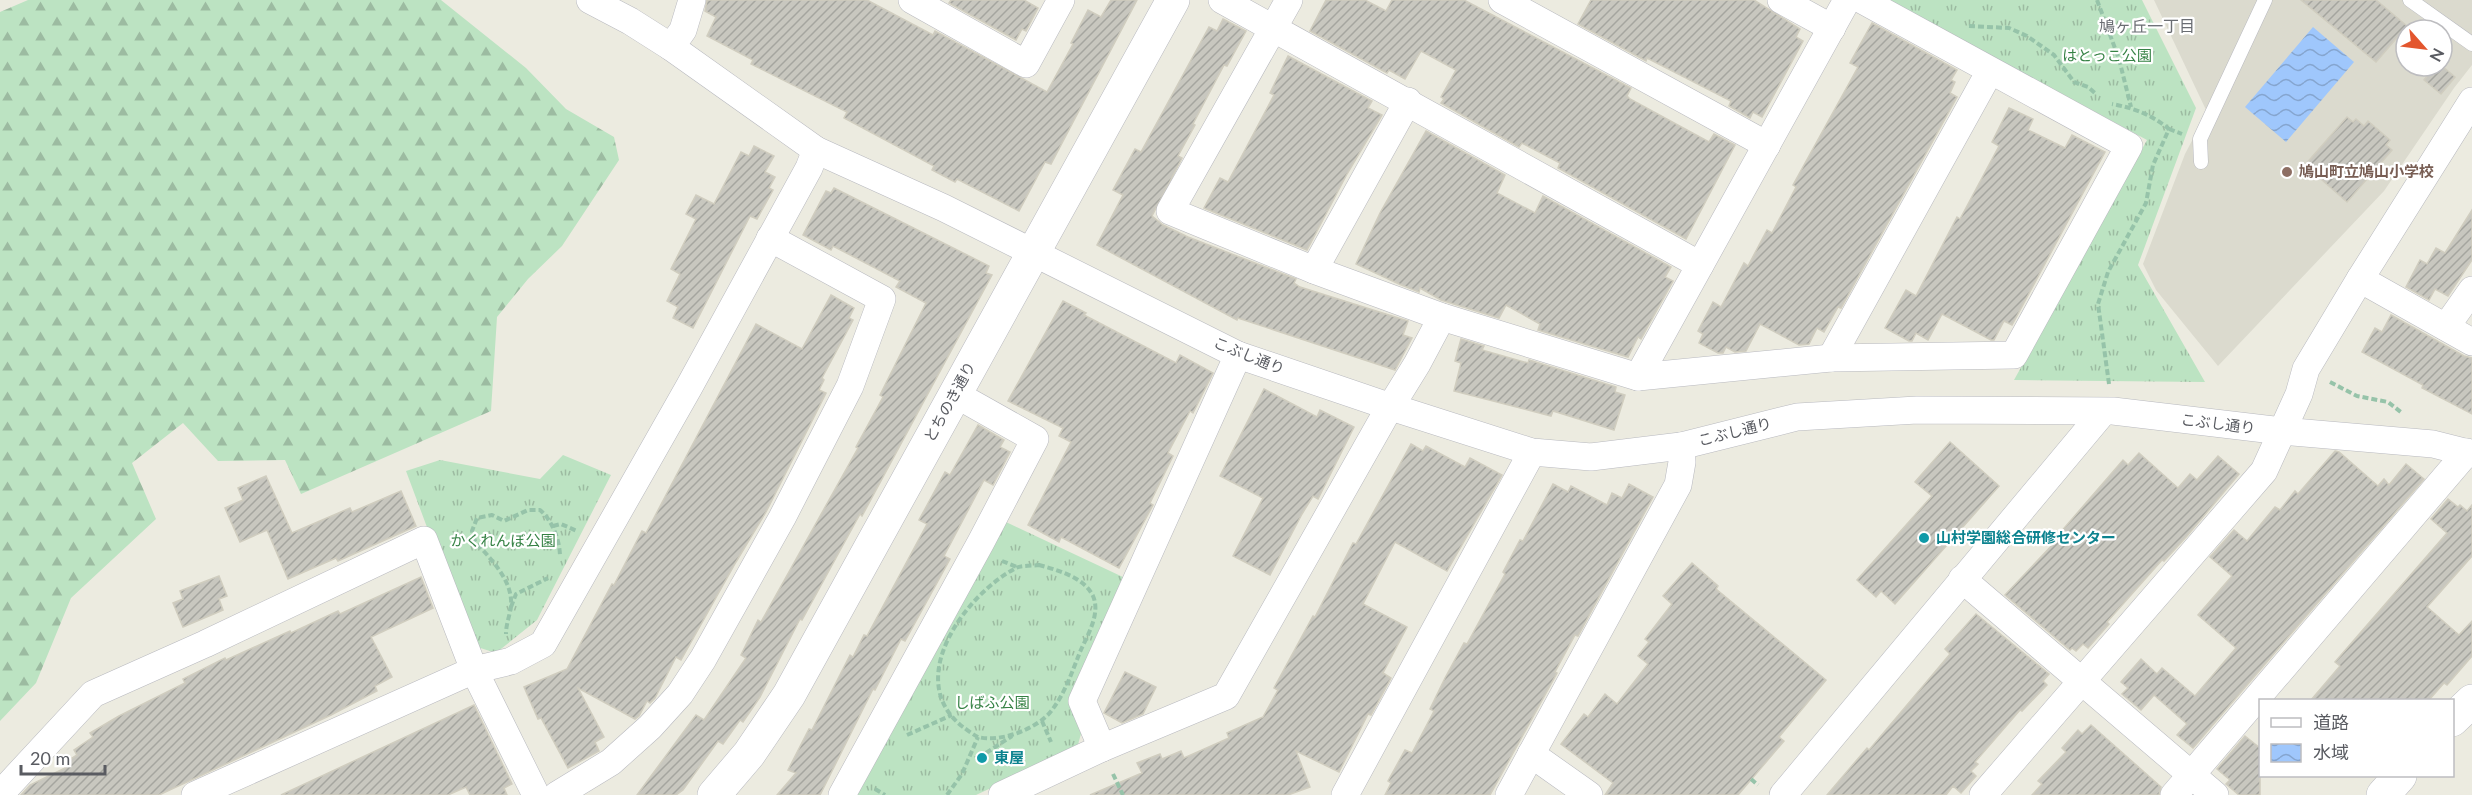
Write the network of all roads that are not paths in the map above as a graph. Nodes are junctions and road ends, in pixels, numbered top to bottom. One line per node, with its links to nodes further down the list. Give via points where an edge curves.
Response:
1 (590, 0): 17 (street, こぶし通り)
2 (692, 0): 17 (street, via 683,30)
3 (912, 0): 4 (street, via 1026,64)
4 (1061, 0)
5 (1173, 0): 25 (street, とちのき通り)
6 (1222, 0): 14 (street)
7 (1289, 0): 14 (street)
8 (1502, 0): 21 (street)
9 (1781, 0): 15 (street)
10 (1847, 0): 15 (street)
11 (1862, 0): 18 (street)
12 (2265, 0): 23 (lane, via 2200,139)
13 (2410, 0): 16 (lane)
14 (1274, 27): 19 (street); 27 (street, via 1170,211)
15 (1832, 28): 21 (street)
16 (2472, 44)
17 (671, 47): 22 (street, こぶし通り)
18 (1990, 71): 34 (street); 34 (street, via 2129,146 2014,355)
19 (1408, 101): 26 (street); 27 (street)
20 (2472, 101): 28 (street)
21 (1767, 145): 26 (street)
22 (816, 150): 24 (street); 25 (street, こぶし通り)
23 (2201, 162)
24 (770, 238): 44 (street, via 543,644 511,661); 56 (street, via 882,299 850,386 776,528 680,694 612,762)
25 (1034, 253): 33 (street, こぶし通り); 36 (street, とちのき通り)
26 (1700, 265): 35 (street)
27 (1314, 270): 30 (street)
28 (2360, 279): 31 (street); 39 (street, via 2306,369)
29 (2472, 290): 31 (street)
30 (1442, 317): 35 (street); 37 (street)
31 (2446, 327): 32 (street)
32 (2472, 342)
33 (1238, 355): 37 (street, こぶし通り); 48 (street, via 1082,700)
34 (1831, 358): 35 (street)
35 (1638, 377)
36 (955, 394): 57 (street, とちのき通り, via 789,695 749,754); 58 (street, via 1035,438)
37 (1391, 407): 41 (street, こぶし通り); 48 (street, via 1226,696)
38 (2108, 412): 39 (street, こぶし通り); 40 (street, こぶし通り, via 1917,410 1797,417); 43 (street)
39 (2282, 431): 42 (street, こぶし通り, via 2433,444); 45 (street, via 2264,471)
40 (1681, 446): 41 (street, こぶし通り, via 1591,457); 49 (street, via 1678,485)
41 (1532, 452): 60 (street)
42 (2470, 453): 50 (street)
43 (1962, 579): 45 (street); 52 (street)
44 (474, 670): 53 (street, via 424,540 93,694 3,791); 54 (street); 55 (street)
45 (2083, 682): 50 (street); 63 (street)
46 (2472, 701): 47 (street)
47 (2454, 718)
48 (1102, 748): 59 (street)
49 (1531, 754): 61 (street); 62 (street)
50 (2191, 775): 64 (street); 65 (street)
51 (2399, 777): 66 (street)
52 (1771, 790)
53 (4, 795)
54 (195, 795)
55 (536, 795)
56 (557, 795)
57 (714, 795)
58 (842, 795)
59 (1002, 795)
60 (1345, 795)
61 (1509, 795)
62 (1589, 795)
63 (1983, 795)
64 (2174, 795)
65 (2215, 795)
66 (2383, 795)

